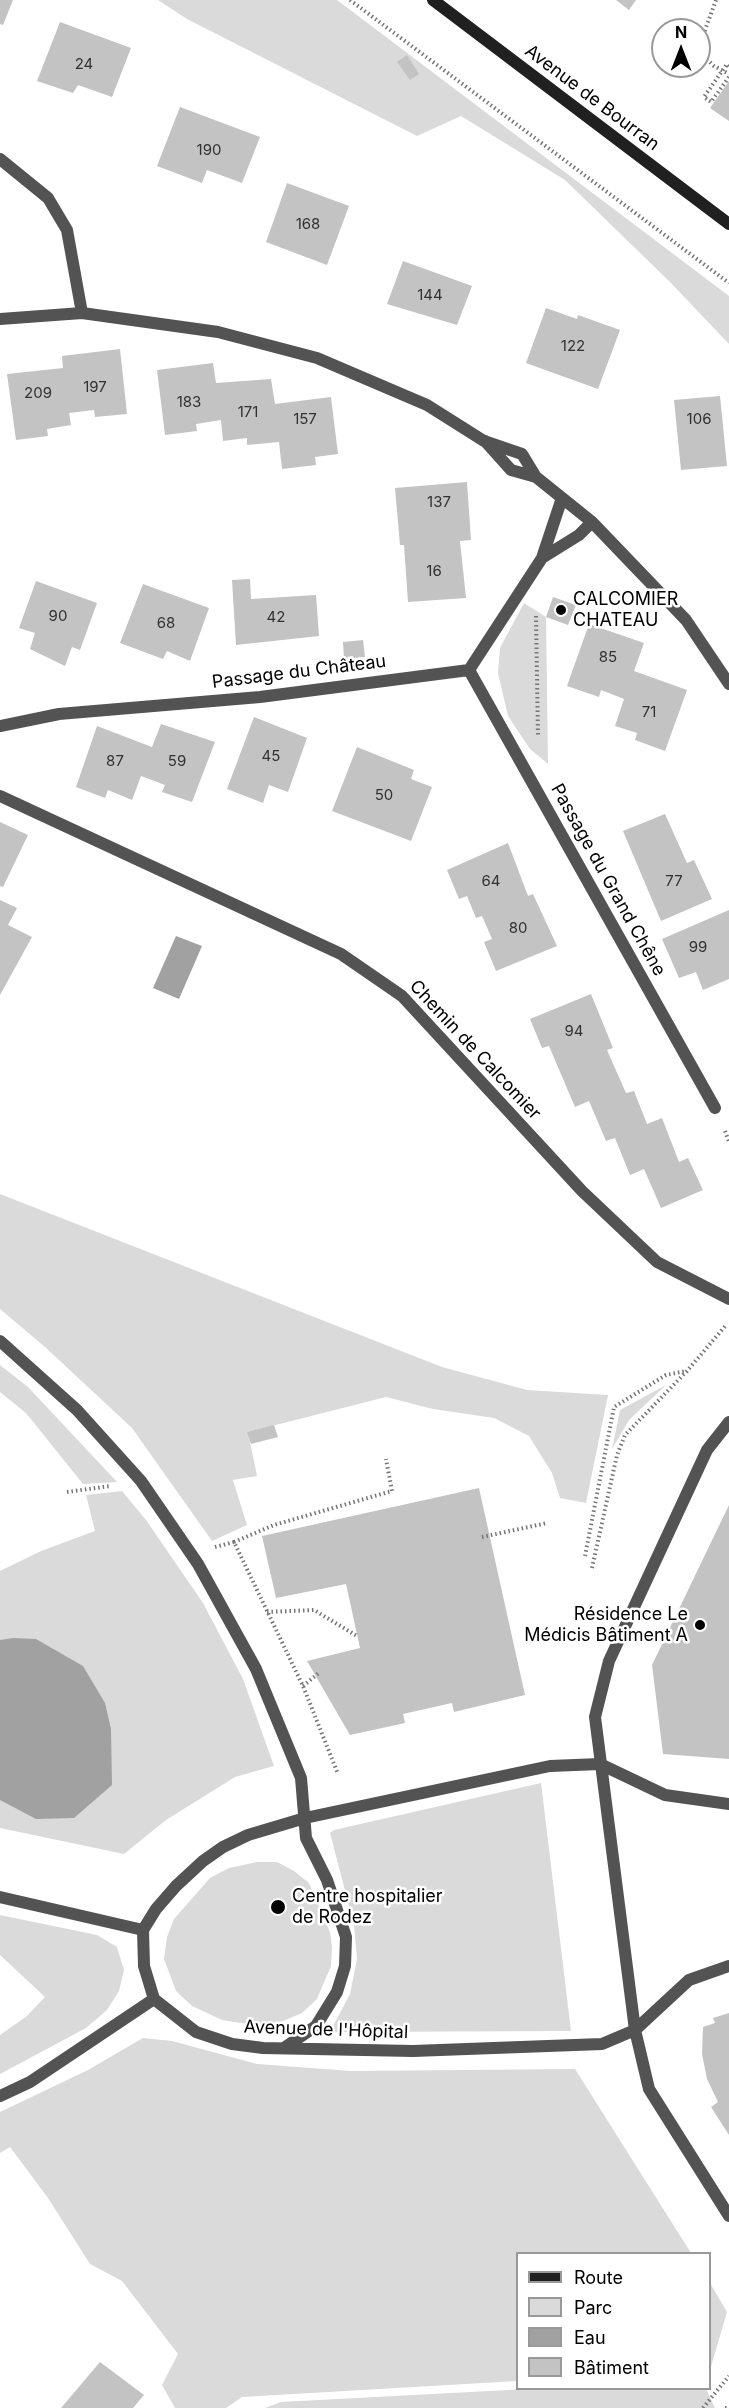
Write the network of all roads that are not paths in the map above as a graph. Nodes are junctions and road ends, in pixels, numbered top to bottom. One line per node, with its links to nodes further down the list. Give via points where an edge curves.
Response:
1 (433, 0): 3 (main road, Avenue de Bourran)
2 (0, 159): 4 (street, via 48,198 68,230)
3 (729, 224)
4 (82, 313): 5 (street); 6 (street, via 218,332 316,358 427,405)
5 (0, 319)
6 (484, 441): 7 (street, via 511,470); 7 (street, via 522,454)
7 (536, 477): 8 (street)
8 (562, 498): 9 (street); 10 (street)
9 (592, 522): 10 (street); 12 (street, via 686,620)
10 (542, 558): 11 (street)
11 (469, 670): 13 (street, Passage du Château, via 260,697 59,714); 15 (street, Passage du Grand Chêne)
12 (729, 684)
13 (0, 726)
14 (0, 796): 16 (street, Chemin de Calcomier, via 341,954 376,978 402,996 582,1191 657,1262)
15 (715, 1108)
16 (729, 1299)
17 (0, 1341): 21 (street, via 77,1410 141,1481 198,1564 256,1669 301,1778)
18 (729, 1422): 19 (street, via 707,1450 609,1661 595,1717)
19 (600, 1764): 20 (street, via 665,1795); 21 (street, via 550,1766); 26 (street)
20 (729, 1804)
21 (305, 1818): 23 (street, via 223,1847 176,1886); 27 (street, via 306,1838 327,1880 346,1937 345,1966 338,1992 316,2026)
22 (0, 1897): 23 (street)
23 (143, 1930): 25 (street, via 144,1966)
24 (729, 1966): 26 (street, Avenue de l'Hôpital, via 689,1980)
25 (154, 1999): 27 (street, Avenue de l'Hôpital, via 196,2032 232,2044); 28 (street, via 30,2082)
26 (635, 2030): 27 (street, Avenue de l'Hôpital, via 602,2044 574,2047 413,2051); 29 (street, via 649,2089)
27 (284, 2048)
28 (0, 2096)
29 (729, 2216)

